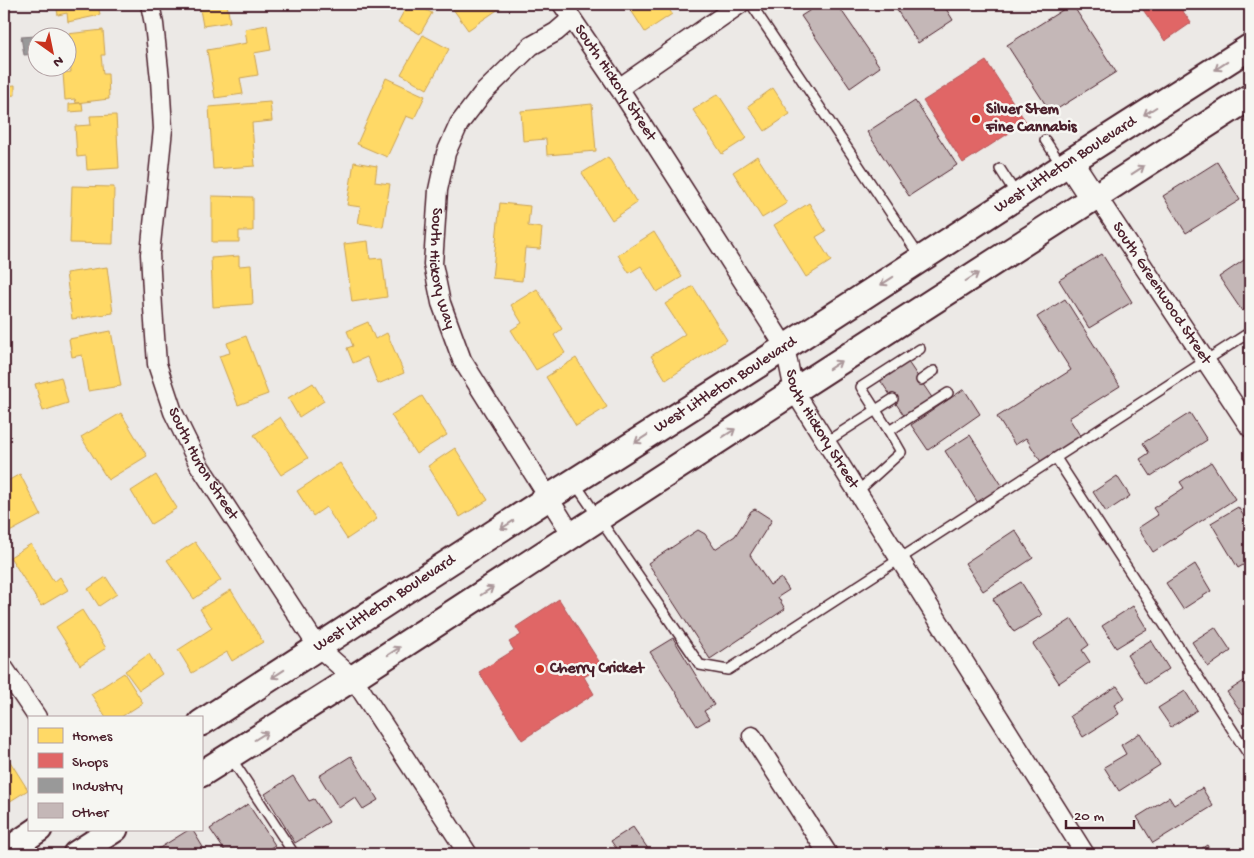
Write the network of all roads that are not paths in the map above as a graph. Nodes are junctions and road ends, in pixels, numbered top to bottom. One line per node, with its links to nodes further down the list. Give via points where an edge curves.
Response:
1 (150, 4): 35 (street, South Huron Street, via 163,129 150,254 157,364 173,412 199,466)
2 (562, 4): 5 (street, South Hickory Street)
3 (739, 4): 7 (street)
4 (751, 4): 14 (lane)
5 (571, 19): 7 (street, South Hickory Street); 31 (street, South Hickory Way, via 531,46 482,94 459,124 446,153 438,190 433,264 441,303 462,360)
6 (1250, 46): 10 (main road, West Littleton Boulevard, one-way to 10)
7 (619, 88): 16 (street, South Hickory Street)
8 (1250, 98): 13 (main road, one-way to 8)
9 (1045, 140): 10 (lane)
10 (1068, 163): 12 (main road, West Littleton Boulevard); 13 (street, South Greenwood Street)
11 (1000, 170): 12 (lane)
12 (1017, 196): 14 (main road, West Littleton Boulevard)
13 (1092, 200): 18 (street, South Greenwood Street); 21 (main road, one-way to 13)
14 (921, 259): 16 (main road, West Littleton Boulevard, one-way to 16)
15 (1250, 332): 18 (lane)
16 (785, 347): 21 (street, South Hickory Street); 29 (main road, West Littleton Boulevard, one-way to 29)
17 (920, 349): 24 (lane, via 861,387)
18 (1206, 361): 25 (street, South Greenwood Street); 28 (lane)
19 (934, 371): 20 (lane)
20 (920, 380)
21 (794, 391): 27 (street, South Hickory Street); 32 (main road, one-way to 21)
22 (948, 393): 26 (lane)
23 (893, 399): 24 (lane)
24 (875, 410): 26 (lane); 27 (lane)
25 (1250, 428)
26 (889, 431): 30 (lane, via 901,452)
27 (826, 442): 30 (street, South Hickory Street)
28 (1056, 458): 34 (lane); 42 (lane)
29 (574, 482): 31 (main road, West Littleton Boulevard); 32 (lane)
30 (857, 492): 34 (street, South Hickory Street)
31 (548, 498): 33 (street, South Hickory Way); 35 (main road, West Littleton Boulevard, one-way to 35)
32 (599, 518): 33 (main road); 34 (lane, via 700,665 728,670)
33 (572, 535): 37 (main road, one-way to 33)
34 (900, 560): 51 (street, South Hickory Street)
35 (318, 647): 37 (street, South Huron Street); 39 (main road, West Littleton Boulevard, one-way to 39)
36 (4, 668): 38 (street)
37 (353, 678): 41 (main road, one-way to 37); 49 (street, South Huron Street)
38 (36, 716)
39 (202, 722)
40 (752, 736): 50 (street)
41 (230, 756): 43 (main road); 48 (lane)
42 (1250, 757)
43 (202, 773)
44 (38, 830): 47 (main road)
45 (113, 830): 46 (main road)
46 (90, 851)
47 (4, 853)
48 (294, 854)
49 (468, 854)
50 (828, 854)
51 (1085, 854)

